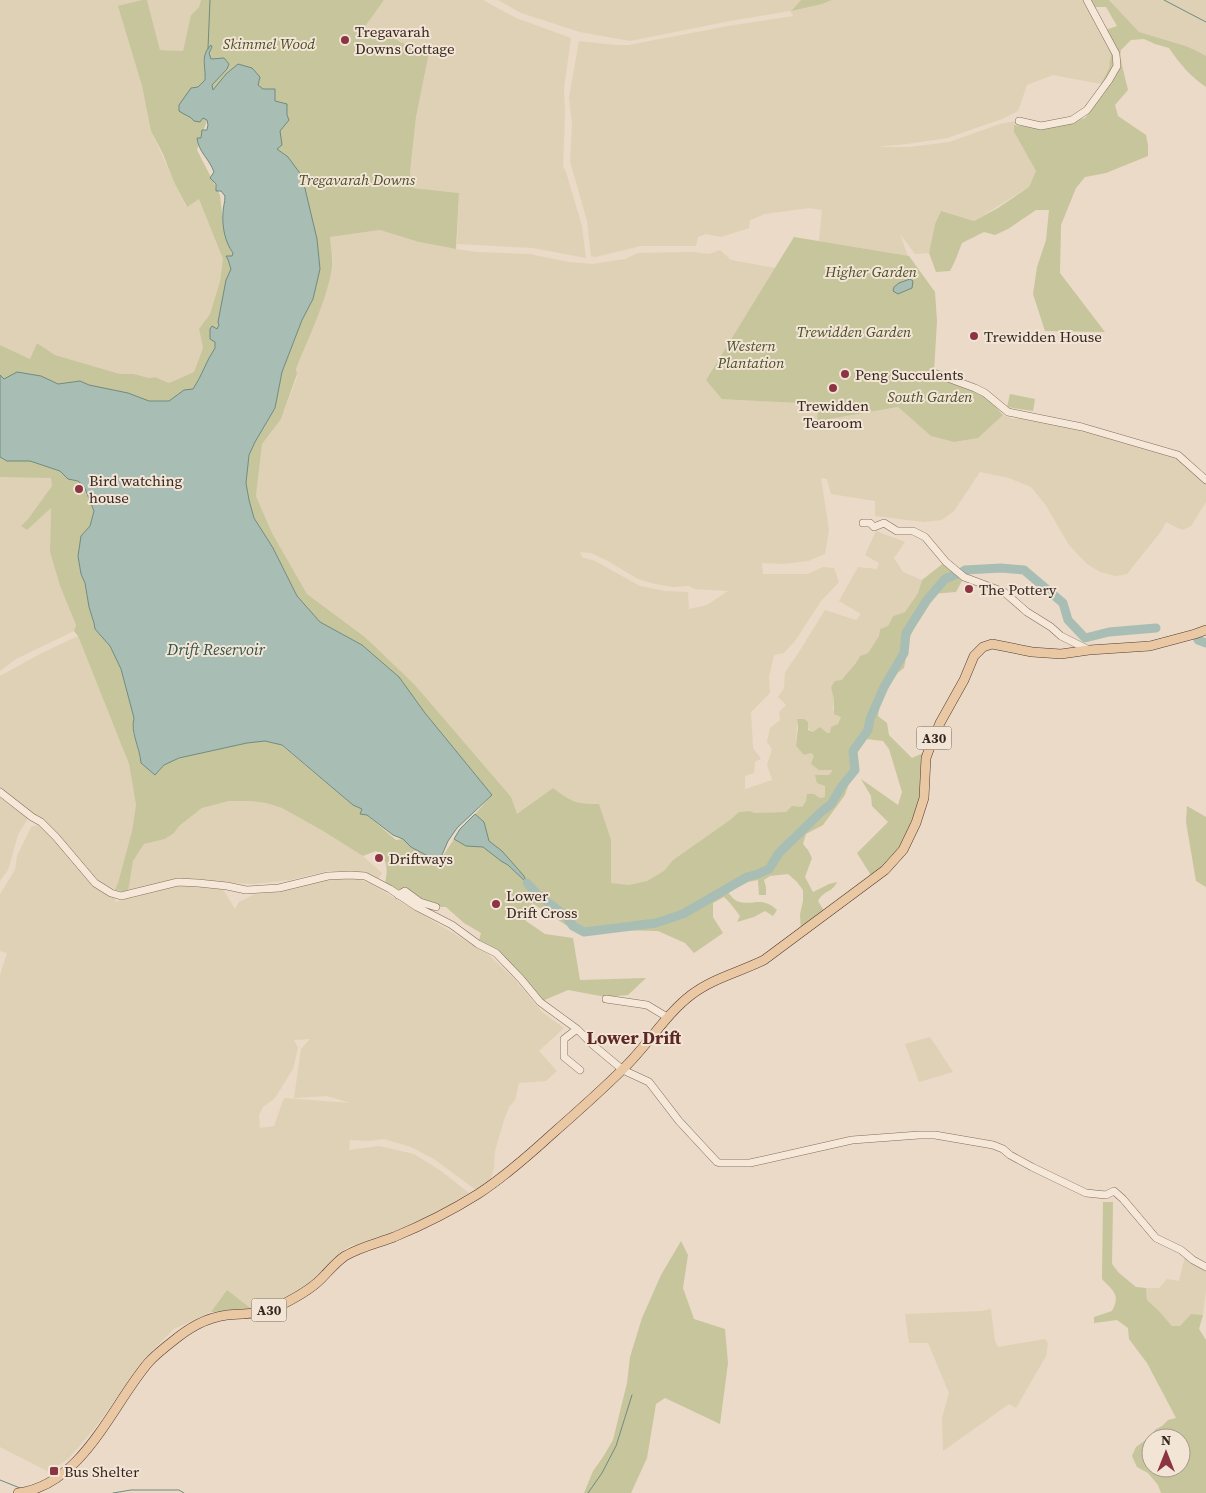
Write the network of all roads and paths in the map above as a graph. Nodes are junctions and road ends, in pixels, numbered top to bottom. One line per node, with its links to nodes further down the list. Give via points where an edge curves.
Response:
1 (1087, 0): 2 (street, via 1116,54 1116,66 1109,80 1087,110 1072,120 1041,126)
2 (1019, 121)
3 (934, 372): 4 (street, via 975,388 1008,412 1082,426 1178,455)
4 (1206, 480)
5 (863, 523): 7 (street, via 874,527 884,523 897,531 913,531 925,537 946,562 964,576 1004,592 1060,636)
6 (1206, 630): 7 (main road, A30, via 1150,646)
7 (1089, 650): 12 (main road, A30, via 1061,654 992,644 983,647 974,656 931,744 926,758 924,798 903,850 885,870 779,950 764,960 712,982 691,995)
8 (0, 792): 9 (street, via 41,822 95,884 121,896 178,882 246,890 279,888 328,876 350,875 365,876)
9 (398, 895): 10 (street, via 405,892); 13 (street, via 496,954 540,1002)
10 (436, 907)
11 (606, 999): 12 (street, via 647,1005)
12 (667, 1017): 15 (main road, A30)
13 (577, 1029): 14 (street, via 564,1039 564,1056); 15 (street)
14 (580, 1070)
15 (623, 1070): 16 (street, via 649,1082 717,1162 750,1164 852,1140 919,1135 993,1145 1086,1193 1106,1195 1114,1191 1156,1238); 17 (main road, A30, via 507,1173 455,1209 344,1257 320,1280 274,1308 262,1313 228,1315 198,1323 150,1361 78,1461 50,1482)
16 (1206, 1267)
17 (25, 1492)

